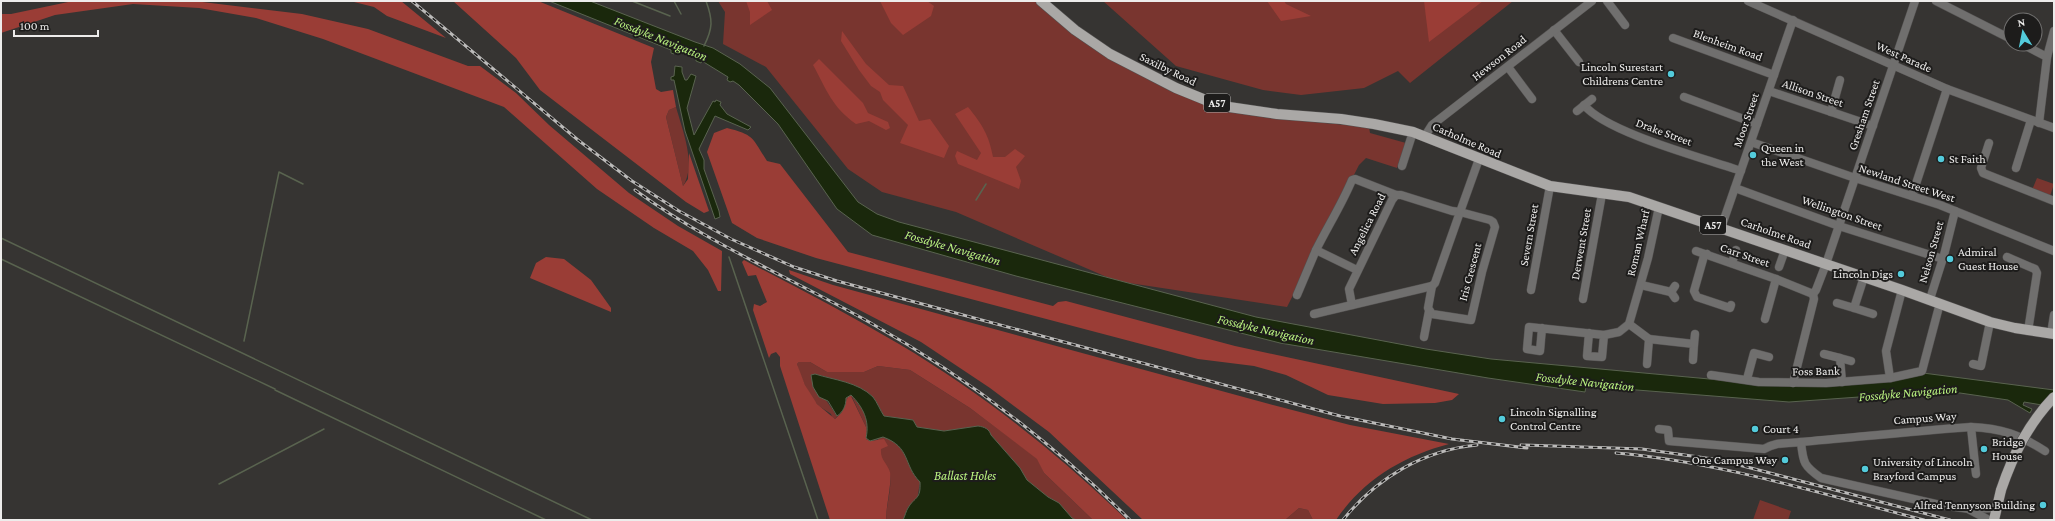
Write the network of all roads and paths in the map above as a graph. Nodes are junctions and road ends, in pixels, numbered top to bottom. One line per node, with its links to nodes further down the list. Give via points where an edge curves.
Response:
1 (1041, 1): 30 (main road, Saxilby Road / A57, via 1093,44 1137,69 1192,95 1229,107)
2 (1592, 1): 9 (street, Hewson Road)
3 (1607, 1): 8 (street)
4 (1748, 1): 7 (street, West Parade)
5 (1915, 1): 16 (street, Gresham Street)
6 (1936, 1): 11 (street)
7 (1793, 20): 16 (street, West Parade); 18 (street, Moor Street)
8 (1626, 25)
9 (1554, 30): 15 (street); 17 (street, Hewson Road)
10 (2054, 30): 14 (street)
11 (2003, 35)
12 (1673, 38): 18 (street, Blenheim Road)
13 (2037, 52): 14 (street)
14 (2047, 57): 29 (street)
15 (1578, 62)
16 (1893, 65): 20 (street, West Parade); 32 (street, Gresham Street)
17 (1508, 67): 23 (street); 35 (street, Hewson Road, via 1429,128)
18 (1774, 75): 21 (street, Moor Street)
19 (1840, 80): 27 (street)
20 (1947, 89): 28 (street, West Parade); 47 (street)
21 (1769, 91): 27 (street, Allison Street); 31 (street, Moor Street)
22 (1684, 97): 31 (street)
23 (1532, 99)
24 (1592, 99): 25 (street)
25 (1584, 105): 26 (street); 41 (street, Drake Street, via 1593,115 1610,124)
26 (1577, 111)
27 (1831, 112): 32 (street, Allison Street)
28 (2031, 120): 29 (street, West Parade); 40 (street)
29 (2039, 123): 33 (street, West Parade)
30 (1374, 124): 34 (main road, Carholme Road / A57)
31 (1757, 124): 36 (street, Moor Street)
32 (1873, 126): 42 (street, Gresham Street)
33 (2054, 128)
34 (1413, 132): 35 (main road, Carholme Road / A57); 39 (street)
35 (1424, 136): 38 (main road, Carholme Road / A57)
36 (1751, 142): 41 (street, Moor Street); 42 (street, Newland Street West)
37 (1989, 143): 48 (street, via 1981,168 1983,173)
38 (1479, 159): 43 (main road, Carholme Road / A57); 51 (street)
39 (1402, 166)
40 (2016, 168)
41 (1741, 171): 44 (street, Moor Street)
42 (1855, 178): 47 (street, Newland Street West); 52 (street, Gresham Street)
43 (1550, 186): 45 (main road, Carholme Road / A57); 70 (street, Severn Street)
44 (1735, 188): 52 (street, Wellington Street); 53 (street, Moor Street)
45 (1602, 194): 49 (main road, Carholme Road / A57, via 1630,197); 75 (street, Derwent Street)
46 (1396, 195): 51 (street, Angelica Road, via 1401,194); 54 (street, via 1358,179 1352,180); 65 (street, Angelica Road)
47 (1912, 196): 50 (street, Newland Street West)
48 (2054, 201)
49 (1659, 207): 53 (main road, Carholme Road / A57); 68 (street, Roman Wharf)
50 (1954, 211): 58 (street, Newland Street West); 61 (street, Nelson Street)
51 (1460, 212): 69 (street, via 1435,284); 82 (street, Iris Crescent, via 1490,220 1495,227 1471,320 1432,314)
52 (1839, 226): 61 (street, Wellington Street); 63 (street, Gresham Street)
53 (1721, 228): 56 (main road, Carholme Road / A57)
54 (1316, 250): 65 (street); 74 (street)
55 (1736, 250): 62 (street)
56 (1785, 250): 63 (main road, Carholme Road / A57); 64 (street)
57 (1696, 251): 59 (street, Carr Street)
58 (2054, 251)
59 (1707, 254): 62 (street, Carr Street); 80 (street, Carr Street, via 1704,256 1694,291 1697,297 1730,308)
60 (2007, 257): 90 (street, via 2035,269 2037,273)
61 (1943, 259): 76 (street, Nelson Street)
62 (1732, 263): 67 (street, Carr Street)
63 (1826, 264): 66 (main road, Carholme Road / A57); 73 (street, Gresham Street)
64 (1779, 267)
65 (1357, 270): 79 (street, Angelica Road, via 1348,289)
66 (1864, 277): 71 (main road, Carholme Road / A57); 81 (street)
67 (1776, 279): 73 (street, Carr Street); 86 (street, Carr Street)
68 (1641, 285): 72 (street, Roman Wharf); 88 (street, Roman Wharf)
69 (1432, 286): 79 (street); 82 (street)
70 (1531, 290)
71 (1902, 290): 76 (main road, Carholme Road / A57); 106 (street, via 1886,351)
72 (1674, 292)
73 (1813, 294): 109 (street, Gresham Street, via 1814,299)
74 (1297, 295)
75 (1583, 299)
76 (1930, 299): 78 (main road, Carholme Road / A57)
77 (1837, 303): 81 (street)
78 (1940, 303): 87 (main road, Carholme Road / A57); 106 (street, Foss Bank, via 1922,371)
79 (1352, 305): 83 (street)
80 (1731, 305)
81 (1854, 308): 84 (street)
82 (1429, 311): 95 (street)
83 (1314, 314)
84 (1873, 314)
85 (2054, 315): 93 (street)
86 (1765, 319)
87 (1990, 322): 90 (main road, Carholme Road / A57); 104 (street, via 1981,366)
88 (1629, 324): 94 (street, via 1619,332); 96 (street)
89 (1542, 328): 91 (street)
90 (2028, 330): 93 (main road, Carholme Road / A57)
91 (1590, 333): 94 (street); 94 (street, via 1587,356 1602,358)
92 (1695, 334): 97 (street)
93 (2053, 334)
94 (1604, 335)
95 (1424, 337)
96 (1650, 339): 97 (street); 103 (street)
97 (1694, 344): 101 (street)
98 (1824, 354): 100 (street)
99 (1769, 356): 107 (street, via 1754,353)
100 (1840, 358): 102 (street); 108 (street)
101 (1693, 360)
102 (1850, 361)
103 (1647, 364)
104 (1973, 364)
105 (1711, 375): 107 (street, Foss Bank)
106 (1890, 378): 108 (street, Foss Bank)
107 (1747, 379): 109 (street, Foss Bank)
108 (1842, 382): 109 (street, Foss Bank)
109 (1793, 383)
110 (2054, 397): 116 (main road, bridge, via 2036,418 2019,445)
111 (1971, 427): 113 (street, Campus Way); 114 (street, Campus Way, via 1988,427 2015,434); 115 (street)
112 (1659, 429): 113 (street, Campus Way, via 1668,430 1669,441 1764,449 1775,443)
113 (1802, 442): 117 (street, via 1802,459 1805,465 1821,478)
114 (2045, 451)
115 (1976, 474)
116 (1996, 508): 117 (street); 119 (main road)
117 (1970, 510): 118 (street)
118 (1989, 520)
119 (1994, 520)

